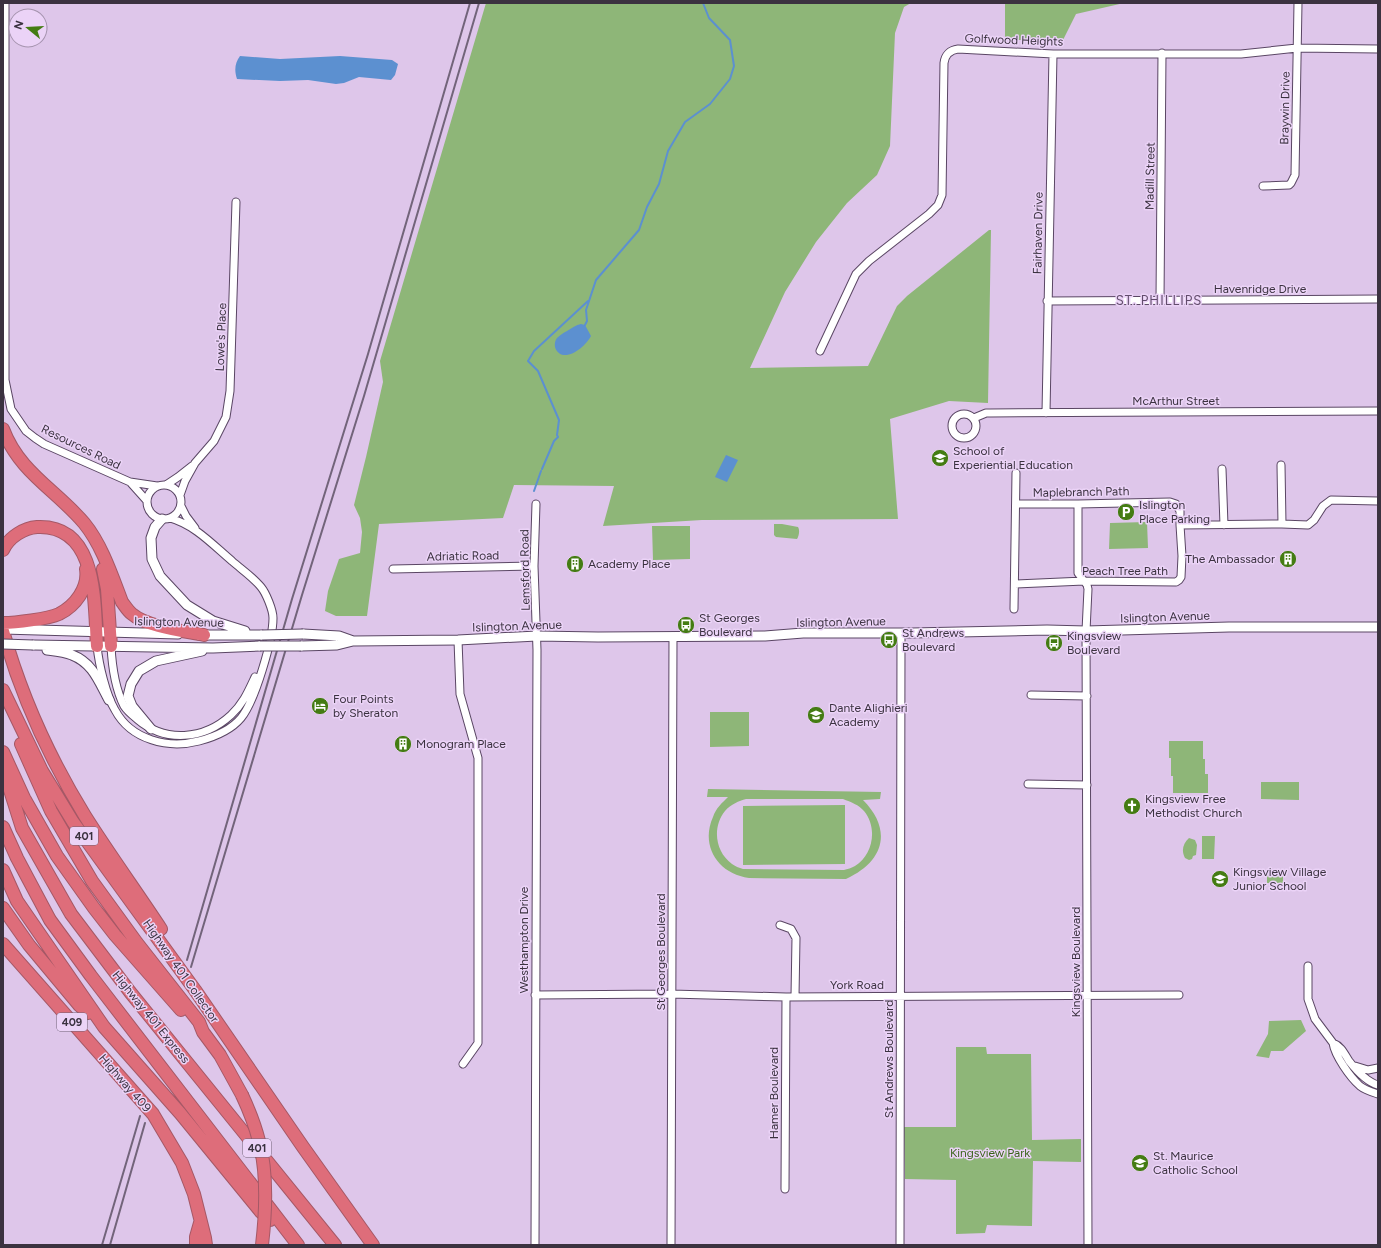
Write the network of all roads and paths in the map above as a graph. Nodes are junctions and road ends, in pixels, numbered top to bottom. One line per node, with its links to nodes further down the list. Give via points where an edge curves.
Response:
1 (5, 3): 21 (street, Resources Road, via 5,380 11,409 26,431 44,444)
2 (1298, 3): 3 (street, Braywin Drive)
3 (1297, 48): 4 (street, Golfwood Heights); 5 (street, Golfwood Heights, via 1241,54); 7 (street, Braywin Drive, via 1295,175 1289,185)
4 (1378, 49)
5 (1162, 53): 6 (street, Golfwood Heights); 10 (street, Madill Street)
6 (1053, 54): 11 (street, Fairhaven Drive); 12 (street, Golfwood Heights, via 958,49 947,55 944,63 940,200 929,214 865,264 856,274)
7 (1263, 186)
8 (236, 202): 17 (street, Lowe's Place, via 230,391 226,417 214,441)
9 (1378, 299): 10 (street, Havenridge Drive)
10 (1160, 300): 11 (street, Havenridge Drive)
11 (1047, 301): 14 (street, Fairhaven Drive)
12 (820, 351)
13 (1378, 412): 14 (street, McArthur Street)
14 (1046, 413): 15 (street, McArthur Street, via 986,414)
15 (974, 418)
16 (3, 429): 36 (highway, via 18,457 33,475 84,523)
17 (195, 463): 22 (street, Lowe's Place); 24 (street, Lowe's Place)
18 (1281, 466): 32 (street)
19 (1222, 469): 34 (street)
20 (1016, 473): 28 (street, Maplebranch Path)
21 (130, 482): 23 (street, Resources Road); 25 (street, Resources Road)
22 (166, 485): 23 (street); 24 (street, via 174,488)
23 (157, 486): 25 (street, via 150,492)
24 (180, 495): 30 (street)
25 (147, 501): 31 (street, via 155,516)
26 (1378, 501): 32 (street, via 1331,500 1308,525)
27 (536, 504): 39 (street, Lemsford Road)
28 (1016, 504): 29 (street, Maplebranch Path); 42 (street, Maplebranch Path)
29 (1078, 504): 33 (street, Maplebranch Path, via 1170,502 1176,504 1180,511); 41 (street, Kingsview Boulevard, via 1078,573)
30 (181, 506): 31 (street, via 177,514); 35 (street)
31 (166, 518): 35 (street, via 180,521); 53 (main road, via 155,527 151,538 152,559 160,576 187,605 213,622)
32 (1282, 524): 34 (street)
33 (1180, 525): 34 (street); 41 (street, Peach Tree Path, via 1181,577 1176,582)
34 (1224, 525)
35 (199, 532): 63 (street, via 262,587 273,617)
36 (97, 543): 50 (highway, via 107,590); 52 (highway, via 122,602 132,614 153,624)
37 (3, 550): 38 (highway, via 13,537 24,530 46,527 58,529 66,534)
38 (83, 554): 45 (highway, via 86,572 80,597 58,614); 49 (highway, via 93,581)
39 (534, 566): 40 (street, Adriatic Road); 54 (street, Lemsford Road)
40 (393, 568)
41 (1084, 581): 42 (street, Peach Tree Path); 48 (street, Kingsview Boulevard, via 1088,589)
42 (1015, 584): 43 (street, Maplebranch Path)
43 (1014, 609)
44 (3, 623): 45 (highway)
45 (27, 625): 47 (main road, Islington Avenue); 49 (main road, Islington Avenue)
46 (1378, 627): 48 (main road, Islington Avenue, via 1229,627)
47 (3, 630): 79 (highway, via 19,681 55,762 85,815 177,954)
48 (1086, 631): 51 (main road, Islington Avenue); 66 (street, Kingsview Boulevard)
49 (96, 632): 50 (main road, Islington Avenue); 60 (highway)
50 (110, 632): 52 (main road, Islington Avenue); 61 (highway)
51 (901, 633): 55 (main road, Islington Avenue); 85 (street, St Andrews Boulevard)
52 (204, 635): 53 (main road, Islington Avenue)
53 (262, 635): 57 (main road, Islington Avenue, bridge, via 339,636)
54 (537, 636): 55 (main road, Islington Avenue); 56 (main road, Islington Avenue); 81 (street, Westhampton Drive)
55 (673, 636): 80 (street, St Georges Boulevard)
56 (458, 640): 57 (main road, Islington Avenue); 90 (street, via 460,694 478,758 478,1043)
57 (353, 641): 62 (main road, Islington Avenue, bridge, via 337,645)
58 (3, 644): 59 (main road, Islington Avenue, bridge)
59 (32, 645): 60 (main road, Islington Avenue); 67 (main road, via 44,650 71,654 85,661)
60 (97, 646): 61 (main road, Islington Avenue); 67 (street)
61 (112, 646): 62 (main road, Islington Avenue); 68 (street, via 112,668 124,707)
62 (213, 648): 68 (main road, via 156,661 139,671 131,684 128,696 132,706)
63 (267, 654): 67 (street, via 252,699 241,718 219,735 206,739 180,744 155,742 124,723); 68 (street, via 241,705 212,728 182,735 160,733)
64 (3, 691): 79 (highway, Highway 401 Collector / 401, via 42,771 74,822); 88 (highway, via 23,751 54,817 92,881 199,1022)
65 (1032, 695): 66 (street)
66 (1087, 696): 72 (street, Kingsview Boulevard)
67 (110, 700)
68 (151, 729)
69 (3, 752): 88 (highway, via 24,798 57,856 90,903 125,947)
70 (3, 768): 101 (highway, Highway 401 Express / 401, via 22,828 71,914 130,992)
71 (1028, 784): 72 (street)
72 (1087, 785): 82 (street, Kingsview Boulevard)
73 (3, 827): 97 (highway, Highway 401 Express / 401, via 50,920)
74 (3, 870): 87 (highway, 401, via 17,901)
75 (3, 908): 87 (highway, via 79,1005)
76 (780, 925): 84 (street, via 791,929 796,938)
77 (3, 944): 96 (highway, Highway 409 / 409, via 153,1114 182,1163)
78 (1308, 966): 89 (street, via 1308,999 1315,1019)
79 (181, 971): 102 (highway, Highway 401 Collector / 401)
80 (671, 994): 81 (street, York Road); 86 (street, York Road); 104 (street, St Georges Boulevard)
81 (535, 995): 103 (street, Westhampton Drive)
82 (1087, 995): 83 (street, York Road); 85 (street, York Road); 106 (street, Kingsview Boulevard)
83 (1179, 995)
84 (795, 996): 85 (street, York Road); 86 (street, York Road)
85 (900, 996): 105 (street, St Andrews Boulevard)
86 (786, 997): 95 (street, Hamer Boulevard)
87 (104, 1027): 97 (highway, 401, via 261,1212)
88 (203, 1032): 100 (highway, bridge, via 220,1055 242,1095 259,1142 265,1194)
89 (1333, 1043): 91 (street, via 1339,1045); 94 (street, via 1334,1050 1357,1082)
90 (463, 1064)
91 (1352, 1065): 92 (street, via 1368,1070); 93 (street, via 1362,1075)
92 (1378, 1068)
93 (1378, 1084)
94 (1378, 1094)
95 (785, 1189)
96 (201, 1220): 98 (highway); 99 (highway, Highway 409 / 409)
97 (295, 1241)
98 (196, 1245)
99 (206, 1245)
100 (262, 1245)
101 (335, 1245)
102 (373, 1245)
103 (534, 1245)
104 (671, 1245)
105 (900, 1245)
106 (1088, 1245)

